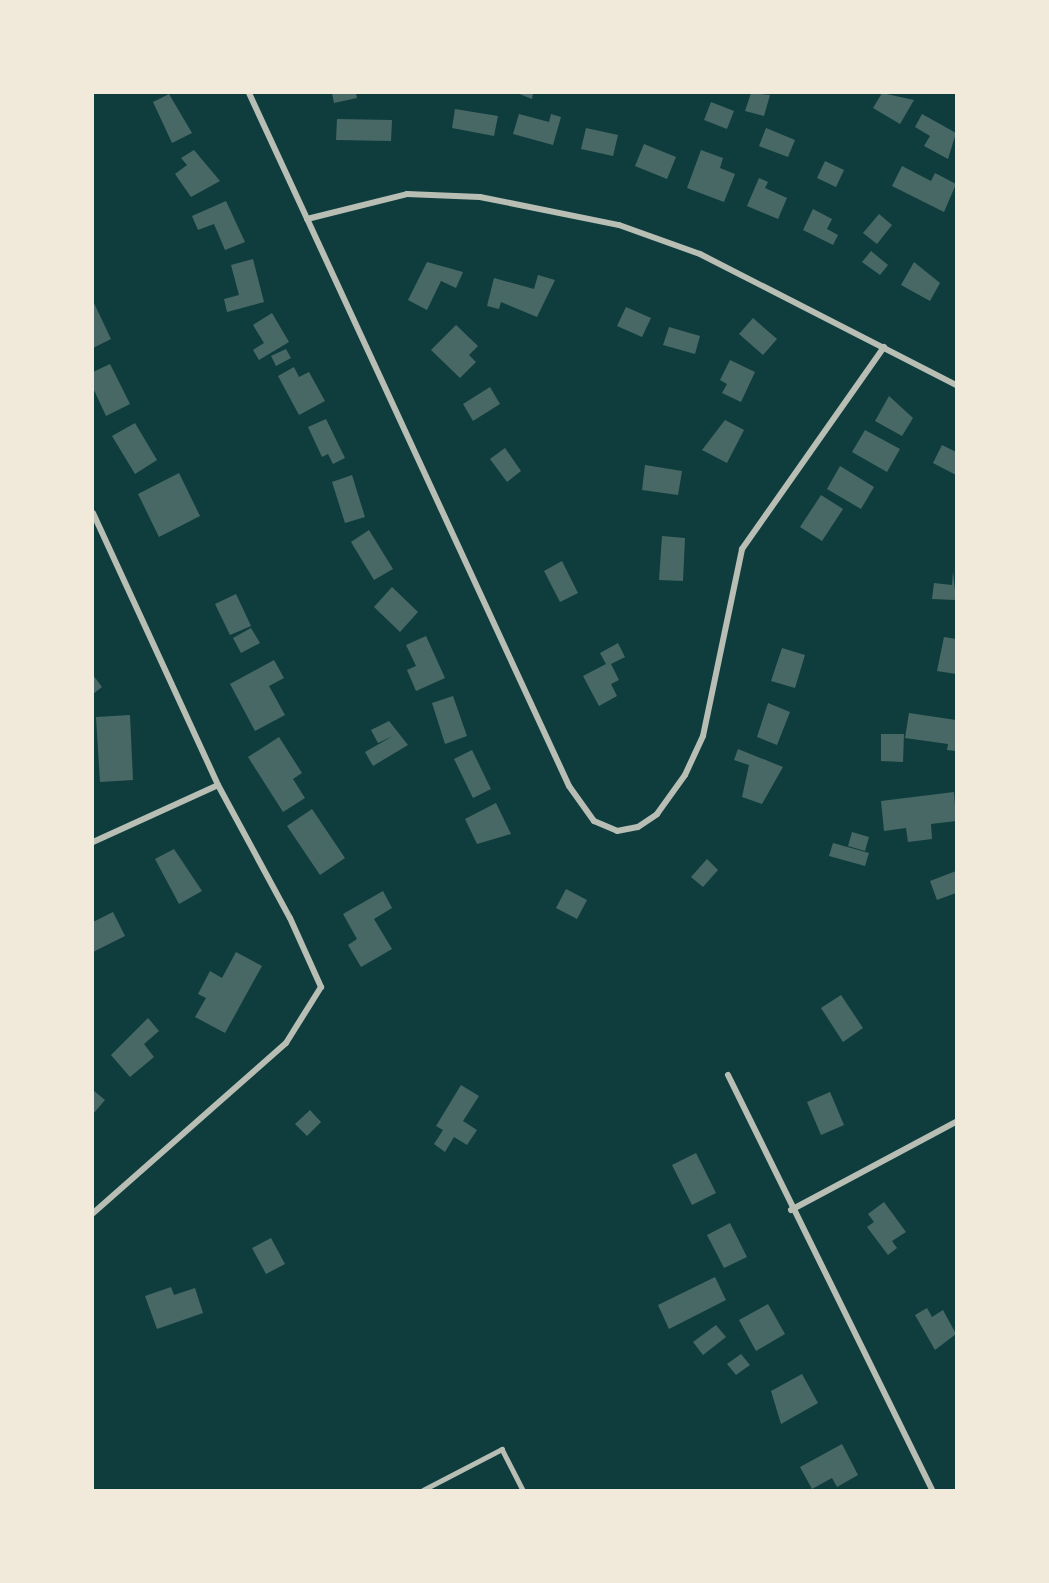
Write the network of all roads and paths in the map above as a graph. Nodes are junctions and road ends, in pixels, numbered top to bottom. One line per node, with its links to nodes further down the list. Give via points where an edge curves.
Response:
1 (249, 93): 2 (street)
2 (307, 219): 3 (street, via 407,194 480,197 619,225 700,254); 3 (street, via 569,786 594,821 617,831 638,827 657,813 685,775 703,736 742,549)
3 (884, 346): 4 (street)
4 (956, 385)
5 (93, 513): 6 (street)
6 (218, 785): 7 (street); 11 (street, via 291,918 321,987 286,1043)
7 (93, 842)
8 (729, 1075): 10 (street)
9 (956, 1122): 10 (street)
10 (791, 1210): 14 (street)
11 (93, 1213)
12 (423, 1490): 13 (lane, via 502,1449)
13 (523, 1490)
14 (932, 1490)

